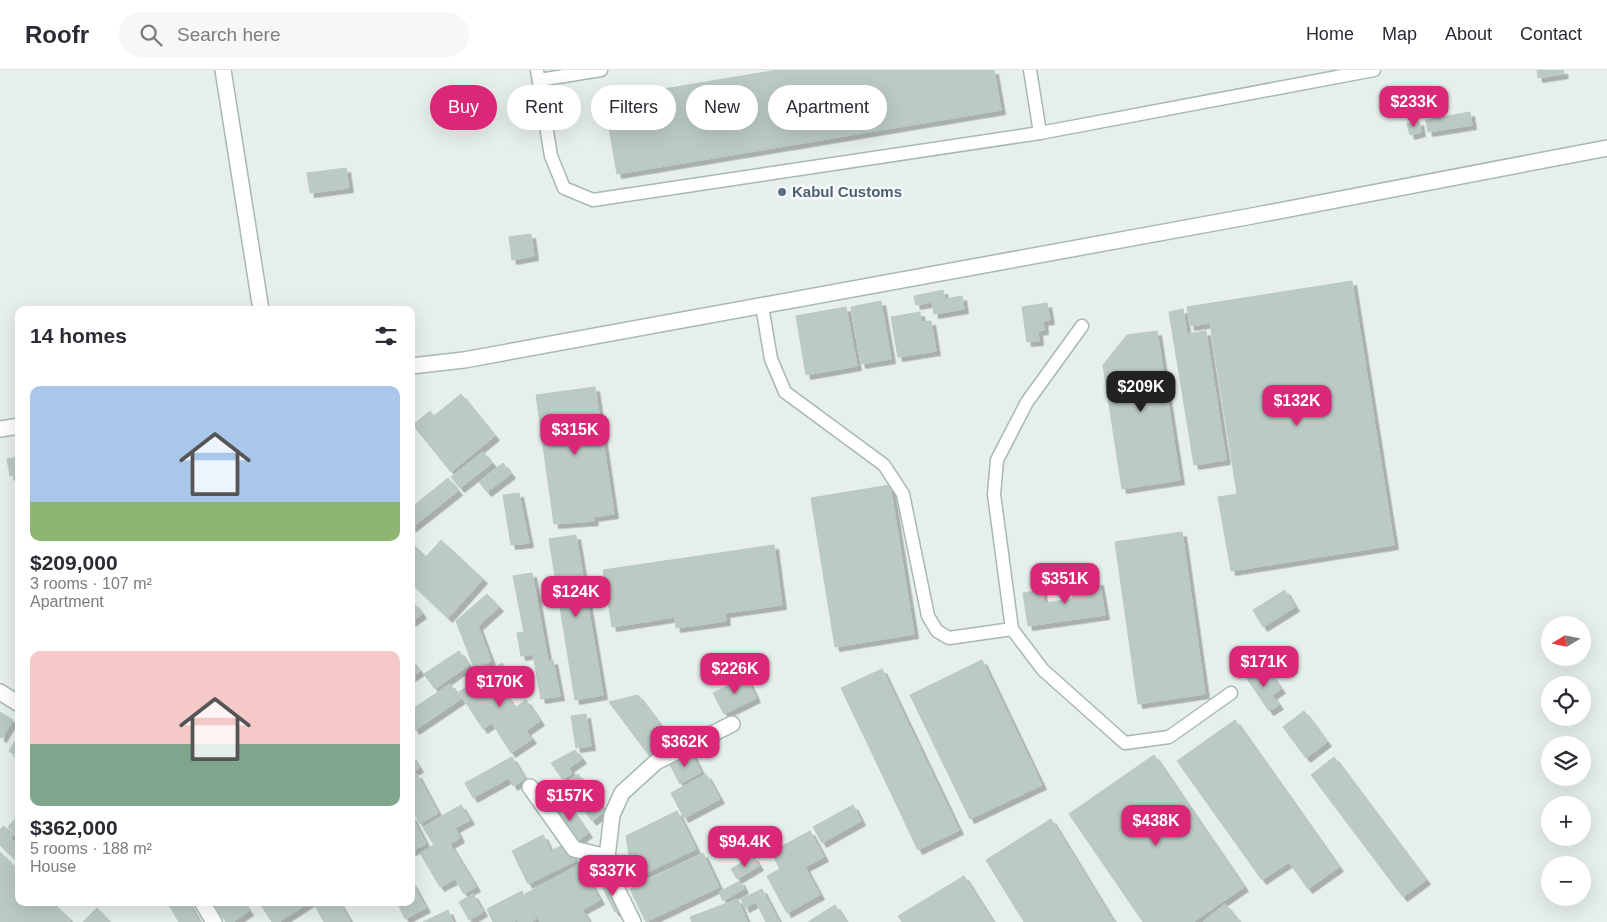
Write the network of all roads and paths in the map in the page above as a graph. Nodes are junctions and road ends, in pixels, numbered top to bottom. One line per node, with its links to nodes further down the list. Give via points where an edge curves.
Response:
1 (223, 70): 8 (street)
2 (601, 70): 5 (lane)
3 (1030, 70): 6 (lane)
4 (1374, 70): 6 (lane)
5 (538, 75): 6 (lane, via 550,156 564,188 593,200)
6 (1040, 133)
7 (1607, 148): 9 (street)
8 (260, 306)
9 (762, 306): 11 (street, via 464,360); 14 (lane, via 771,359 785,392 884,465 903,494 928,616 937,631 949,638)
10 (1082, 326): 14 (lane, via 1027,402 997,460 994,494)
11 (415, 366)
12 (15, 427): 13 (street)
13 (0, 429)
14 (1012, 629): 16 (lane, via 1042,670 1124,743 1169,737)
15 (0, 692): 17 (street)
16 (1232, 693)
17 (15, 701)
18 (732, 724): 20 (street, via 656,762 622,793 612,815)
19 (530, 787): 20 (street, via 574,849)
20 (607, 857): 23 (street, via 613,881)
21 (204, 906): 22 (street)
22 (214, 922)
23 (633, 922)

